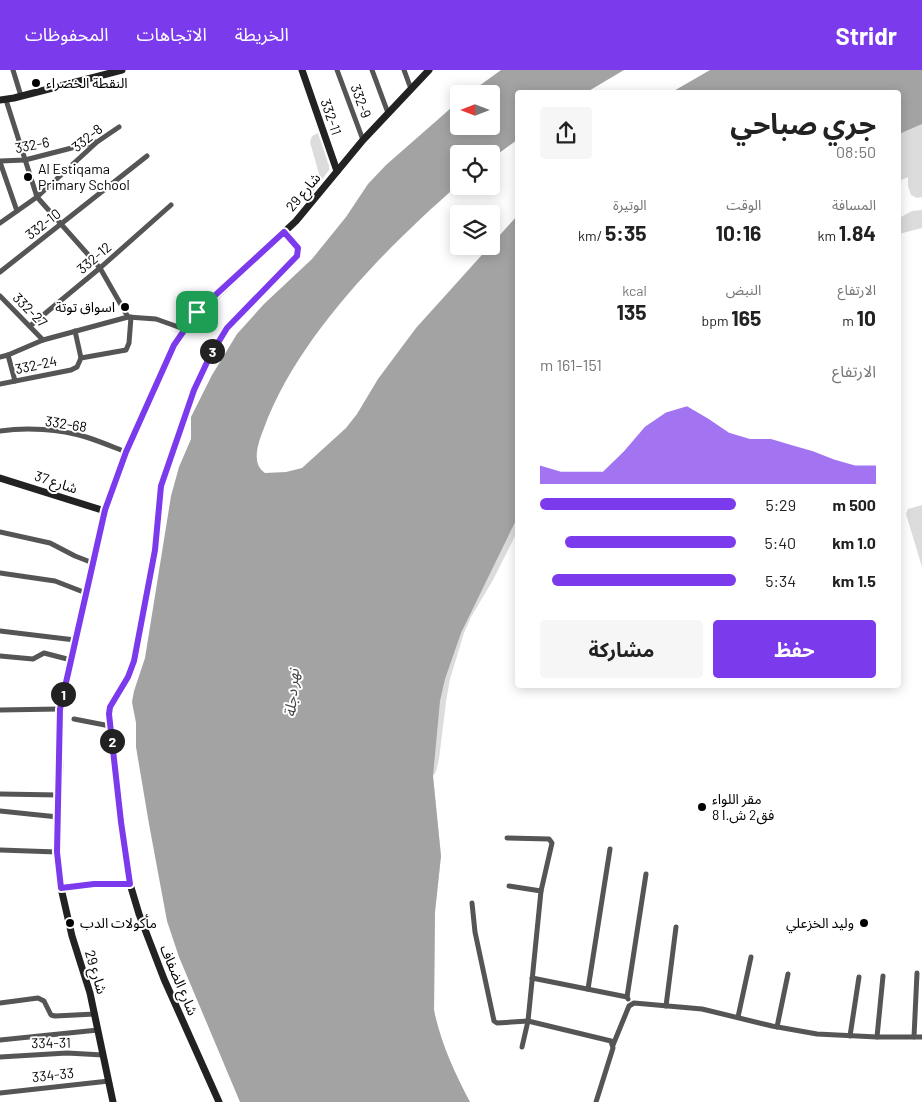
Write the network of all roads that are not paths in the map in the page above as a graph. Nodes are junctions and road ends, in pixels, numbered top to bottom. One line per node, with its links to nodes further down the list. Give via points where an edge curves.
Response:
1 (13, 70): 9 (street)
2 (122, 70): 9 (street)
3 (302, 70): 18 (street, 332-11)
4 (337, 70): 13 (street, 332-9)
5 (372, 70): 11 (street)
6 (404, 70): 8 (street)
7 (430, 70): 8 (street, شارع 29)
8 (411, 89): 11 (street, شارع 29)
9 (21, 96): 10 (street)
10 (3, 100): 16 (street)
11 (388, 113): 13 (street, شارع 29)
12 (119, 127): 14 (street, 332-8)
13 (363, 140): 18 (street, شارع 29)
14 (97, 142): 16 (street, 332-6); 19 (street, 332-8)
15 (147, 156): 23 (street, 332-10)
16 (25, 160): 17 (street, 332-6); 19 (street)
17 (0, 162): 21 (street)
18 (337, 171): 24 (street, شارع 29)
19 (37, 197): 21 (street, 332-8); 23 (street)
20 (171, 205): 25 (street, 332-12)
21 (17, 211): 22 (street, 332-8)
22 (0, 224)
23 (62, 224): 25 (street); 26 (street, 332-10)
24 (284, 232): 30 (street, شارع 29, via 197,312); 53 (street, شارع الضفاف, via 298,248 297,256 227,328 210,356 194,390 163,477 155,550 134,661 110,710)
25 (100, 268): 28 (street); 29 (street, 332-12)
26 (0, 272)
27 (0, 296): 29 (street, 332-27)
28 (130, 317): 30 (street, via 156,319); 31 (street); 35 (street, 332-24, via 126,350)
29 (30, 326): 32 (street, 332-27)
30 (184, 329): 39 (street, شارع 29)
31 (75, 331): 32 (street); 35 (street)
32 (43, 340): 33 (street)
33 (8, 355): 34 (street); 36 (street)
34 (0, 357)
35 (81, 358): 36 (street, 332-24, via 74,369)
36 (15, 381): 37 (street, 332-24)
37 (0, 384)
38 (0, 430): 39 (street, 332-68, via 54,431 85,437)
39 (126, 452): 41 (street, شارع 29)
40 (0, 478): 41 (street, شارع 37)
41 (105, 510): 43 (street, شارع 29)
42 (0, 532): 43 (street, via 50,543)
43 (93, 563): 45 (street, شارع 29)
44 (0, 573): 45 (street, via 55,581)
45 (86, 593): 47 (street, شارع 29)
46 (0, 631): 47 (street)
47 (75, 640): 49 (street, شارع 29)
48 (0, 656): 49 (street, via 33,659 44,653)
49 (71, 660): 50 (street, شارع 29)
50 (60, 709): 51 (street); 55 (street, شارع 29)
51 (0, 710)
52 (74, 719): 53 (street)
53 (110, 726): 63 (street, شارع الضفاف)
54 (0, 794): 55 (street)
55 (59, 796): 57 (street, شارع 29)
56 (0, 811): 57 (street)
57 (58, 816): 61 (street, شارع 29)
58 (507, 838): 66 (street, via 551,840)
59 (610, 849): 75 (street)
60 (0, 850): 61 (street)
61 (57, 852): 65 (street, شارع 29)
62 (646, 874): 76 (street)
63 (130, 884): 65 (street); 97 (street, شارع الضفاف, via 164,979)
64 (509, 886): 66 (street)
65 (61, 888): 80 (street, شارع 29)
66 (541, 891): 74 (street)
67 (472, 903): 82 (street, via 494,1021)
68 (676, 927): 79 (street)
69 (751, 957): 81 (street)
70 (917, 973): 87 (street)
71 (788, 974): 83 (street)
72 (883, 976): 86 (street)
73 (859, 977): 85 (street)
74 (532, 978): 75 (street); 82 (street)
75 (588, 989): 76 (street)
76 (627, 997): 78 (street)
77 (0, 1003): 80 (street, via 38,998 44,1001 51,1015)
78 (631, 1003): 79 (street); 90 (street)
79 (666, 1006): 81 (street)
80 (95, 1014): 84 (street, شارع 29)
81 (738, 1017): 83 (street)
82 (528, 1021): 90 (street, via 611,1041); 91 (street)
83 (777, 1027): 85 (street)
84 (98, 1030): 89 (street); 92 (street, شارع 29)
85 (850, 1036): 86 (street)
86 (877, 1037): 87 (street)
87 (914, 1037): 88 (street)
88 (922, 1037)
89 (0, 1040)
90 (613, 1045): 98 (street)
91 (522, 1047)
92 (103, 1055): 93 (street, 334-31, via 48,1054); 94 (street, شارع 29)
93 (0, 1058)
94 (109, 1081): 95 (street, 334-33); 96 (street, شارع 29)
95 (0, 1093)
96 (113, 1102)
97 (219, 1102)
98 (596, 1102)

